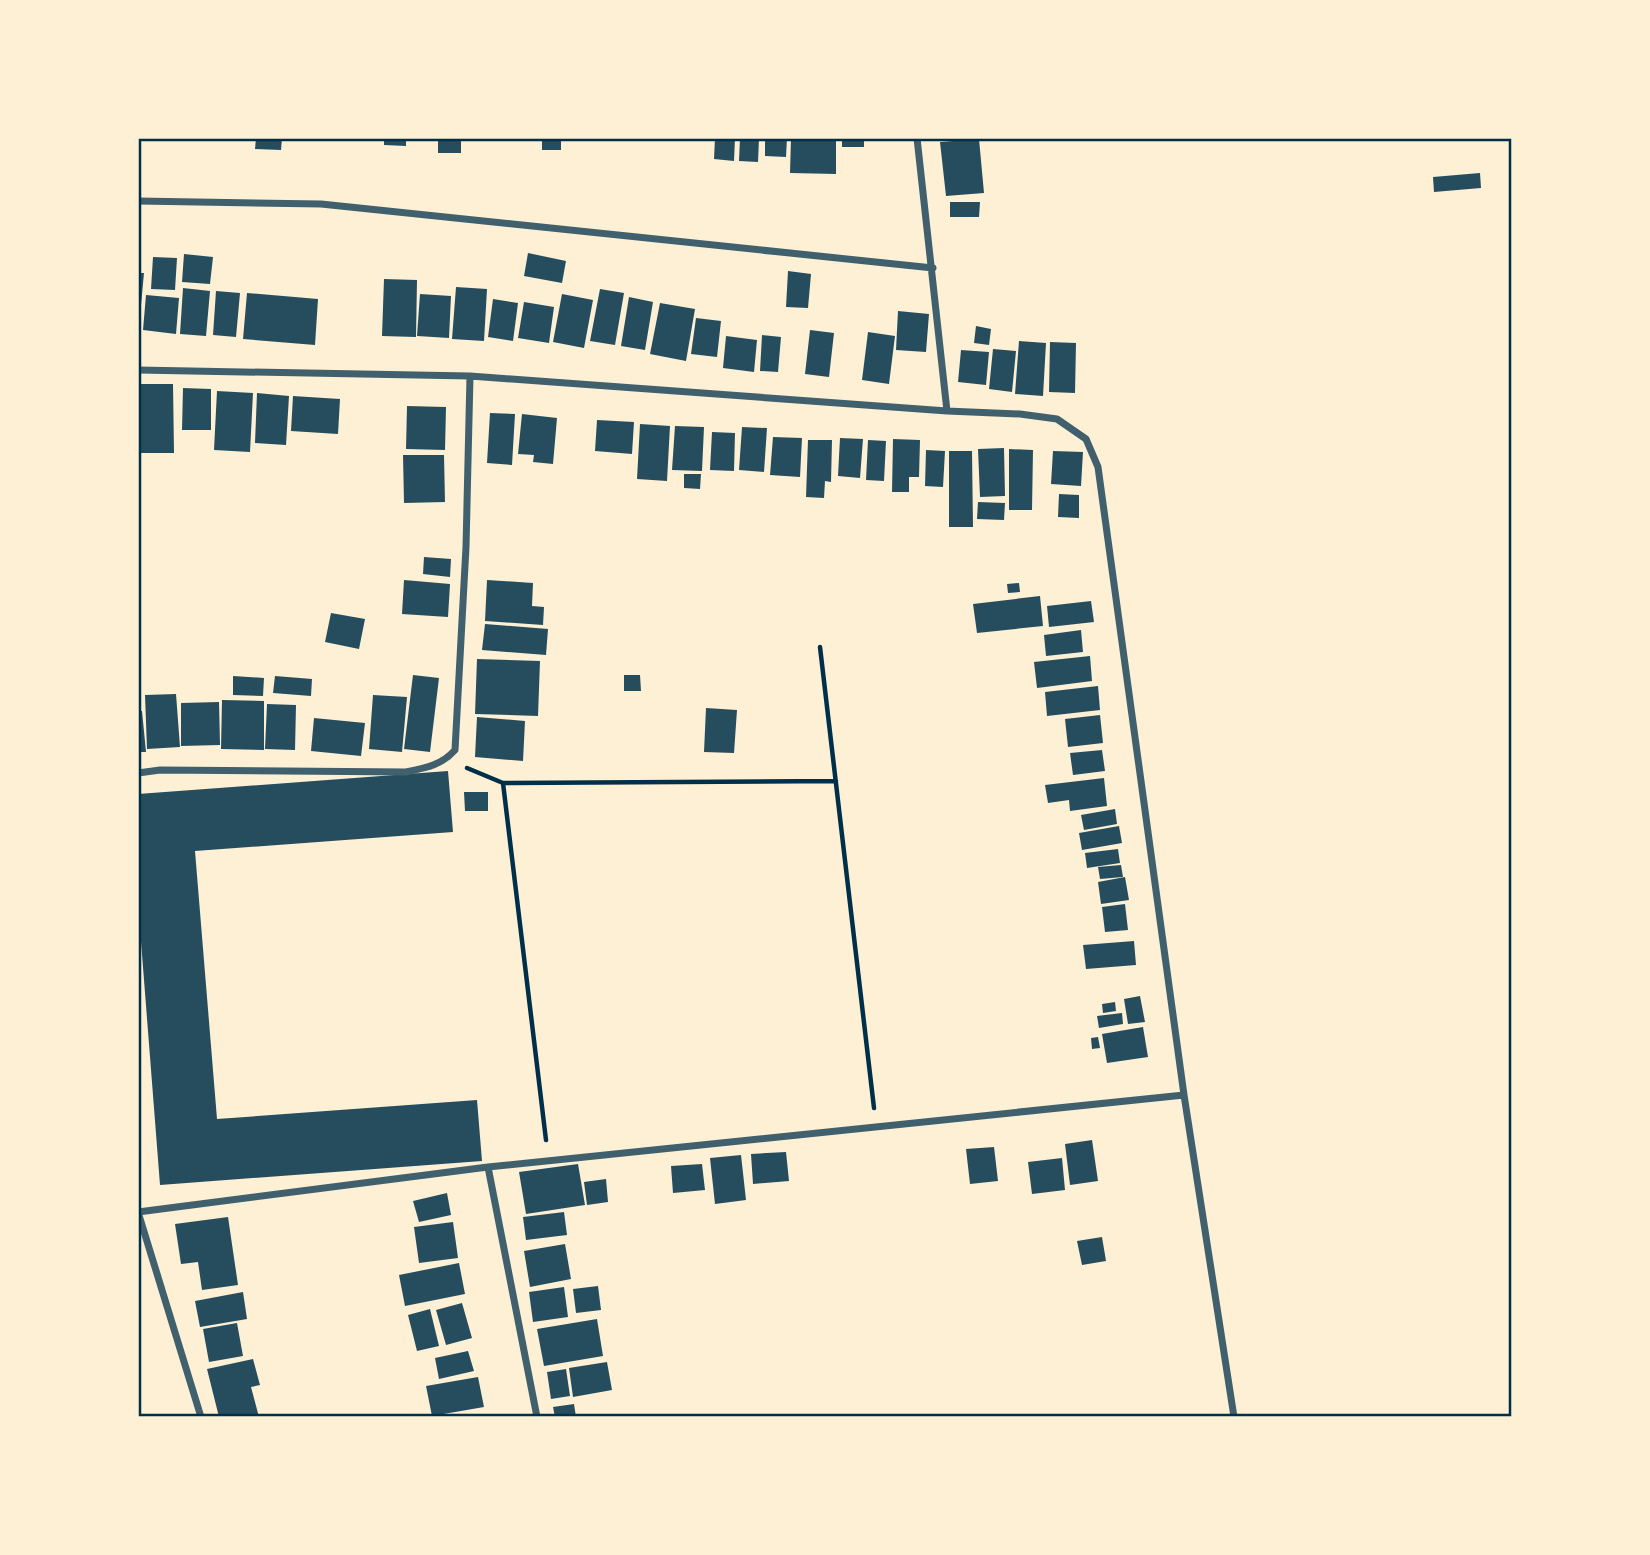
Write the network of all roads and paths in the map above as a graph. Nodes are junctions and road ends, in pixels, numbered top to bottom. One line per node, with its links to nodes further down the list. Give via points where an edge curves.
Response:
1 (917, 138): 3 (street)
2 (138, 201): 3 (street, via 321,204)
3 (933, 268): 6 (street)
4 (138, 370): 5 (street)
5 (470, 376): 6 (street); 8 (street, via 457,736 455,750)
6 (947, 411): 12 (street, via 1057,419 1086,439 1098,467)
7 (820, 647): 10 (path)
8 (447, 759): 9 (street, via 406,772 160,770); 11 (path)
9 (138, 774)
10 (836, 781): 11 (path); 13 (path)
11 (503, 783): 14 (path)
12 (1184, 1095): 13 (street); 19 (street)
13 (876, 1125): 14 (street)
14 (549, 1160): 15 (street)
15 (488, 1167): 16 (street); 18 (street)
16 (138, 1212): 17 (street)
17 (201, 1417)
18 (537, 1417)
19 (1234, 1417)

